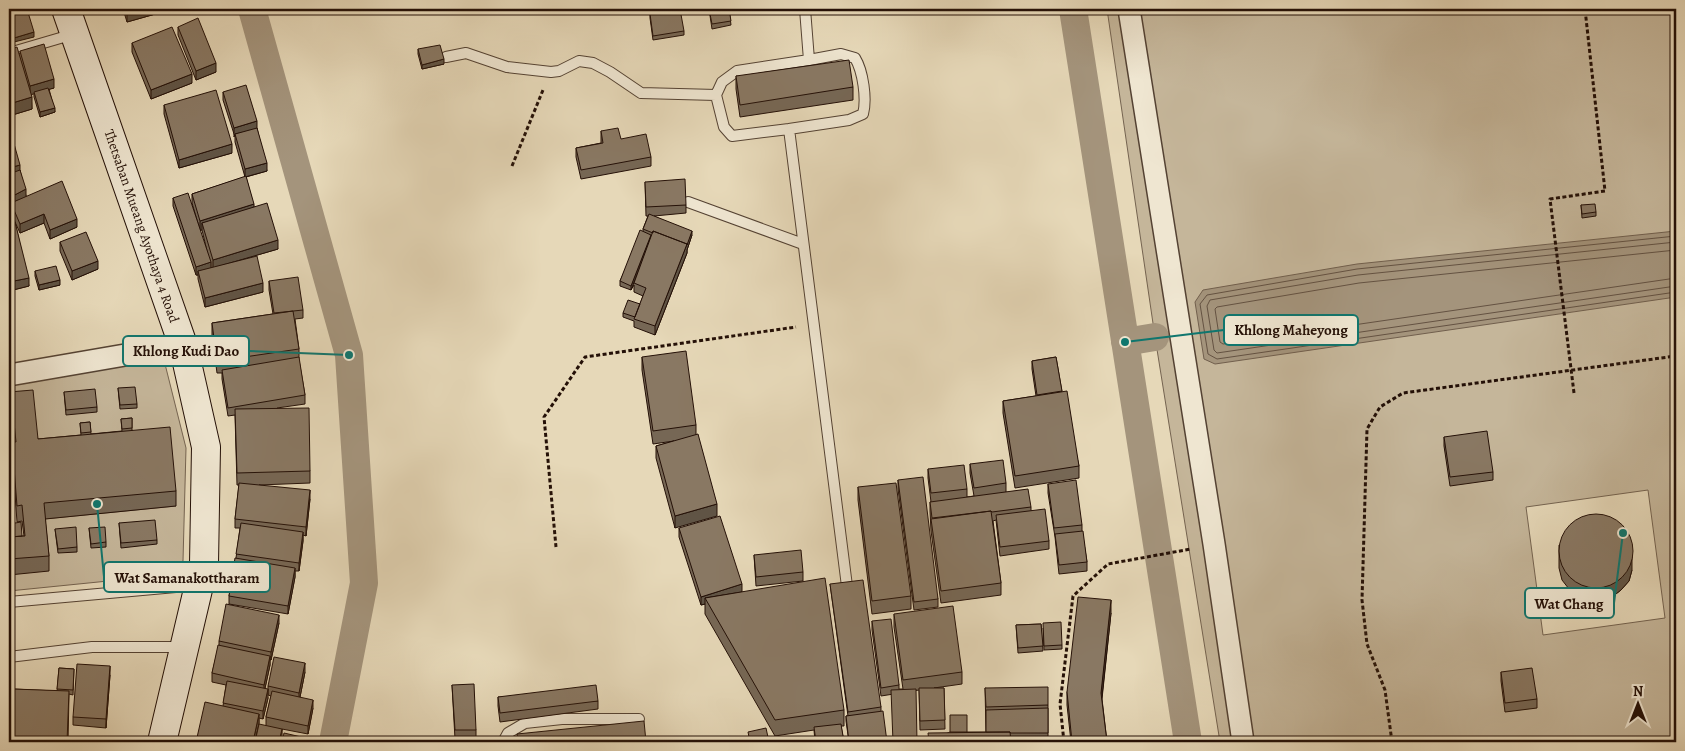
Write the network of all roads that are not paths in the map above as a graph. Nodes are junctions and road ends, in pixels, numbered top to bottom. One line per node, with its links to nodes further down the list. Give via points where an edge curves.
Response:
1 (66, 9): 4 (street, Thetsaban Mueang Ayothaya 4 Road)
2 (804, 9): 7 (lane)
3 (1130, 9): 22 (street)
4 (74, 34): 5 (lane); 12 (street, Thetsaban Mueang Ayothaya 4 Road)
5 (9, 53)
6 (446, 57): 8 (lane, via 466,53 507,67 551,72 580,61 593,63 641,93)
7 (809, 60): 8 (lane, via 737,71 722,82); 9 (lane, via 841,54 855,58 860,67 865,106 862,114 849,120)
8 (716, 95): 9 (lane, via 724,127 732,136)
9 (789, 129): 11 (lane)
10 (688, 202): 11 (lane)
11 (803, 244): 16 (lane)
12 (184, 345): 13 (street); 14 (street, Thetsaban Mueang Ayothaya 4 Road, via 206,447 204,564)
13 (9, 375)
14 (199, 584): 15 (lane); 17 (street, Thetsaban Mueang Ayothaya 4 Road)
15 (9, 602)
16 (850, 606)
17 (184, 647): 18 (lane, via 92,647); 20 (street, Thetsaban Mueang Ayothaya 4 Road)
18 (9, 657)
19 (639, 719): 21 (lane, via 562,719 525,723 508,733)
20 (162, 742)
21 (503, 742)
22 (1243, 742)

